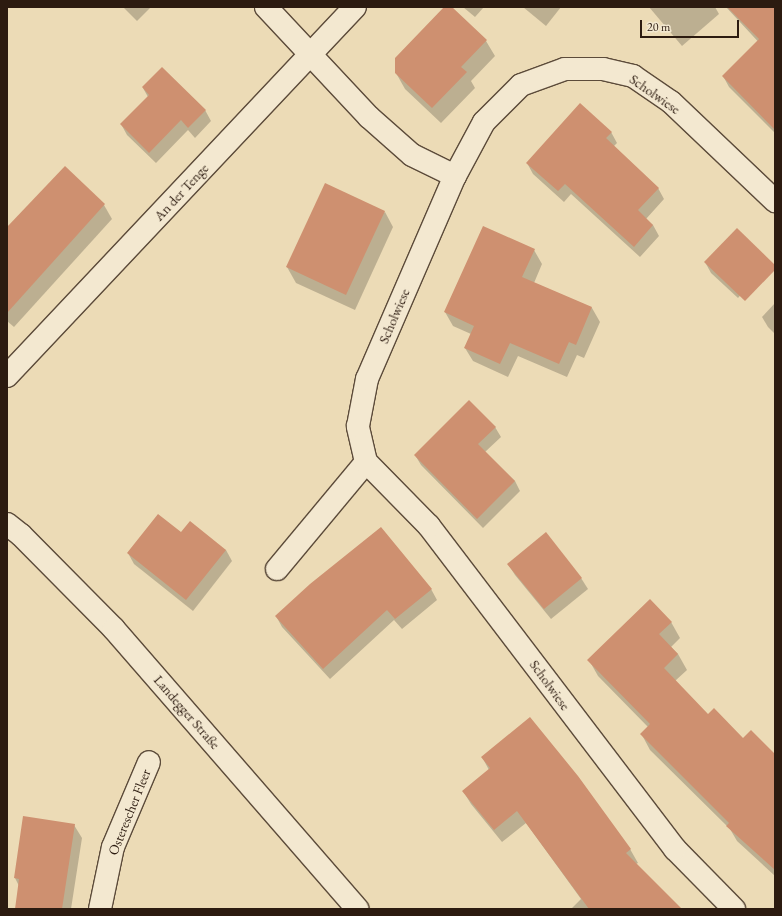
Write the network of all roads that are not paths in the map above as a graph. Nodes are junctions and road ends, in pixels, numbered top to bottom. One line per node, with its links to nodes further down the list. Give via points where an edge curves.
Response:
1 (266, 7): 3 (street)
2 (355, 7): 3 (street, An der Tenge)
3 (312, 54): 4 (street, via 369,117 412,154); 6 (street, An der Tenge)
4 (455, 176): 5 (street, Scholwiese, via 484,122 521,85 565,69 603,69 633,76 671,102); 7 (street, Scholwiese, via 367,379 358,426)
5 (775, 201)
6 (7, 376)
7 (366, 462): 9 (street); 13 (street, Scholwiese, via 430,526 675,850)
8 (7, 524): 12 (street, Landegger Straße, via 114,629)
9 (277, 569)
10 (149, 762): 11 (street, Osterescher Fleer, via 113,847)
11 (100, 909)
12 (357, 909)
13 (734, 909)

